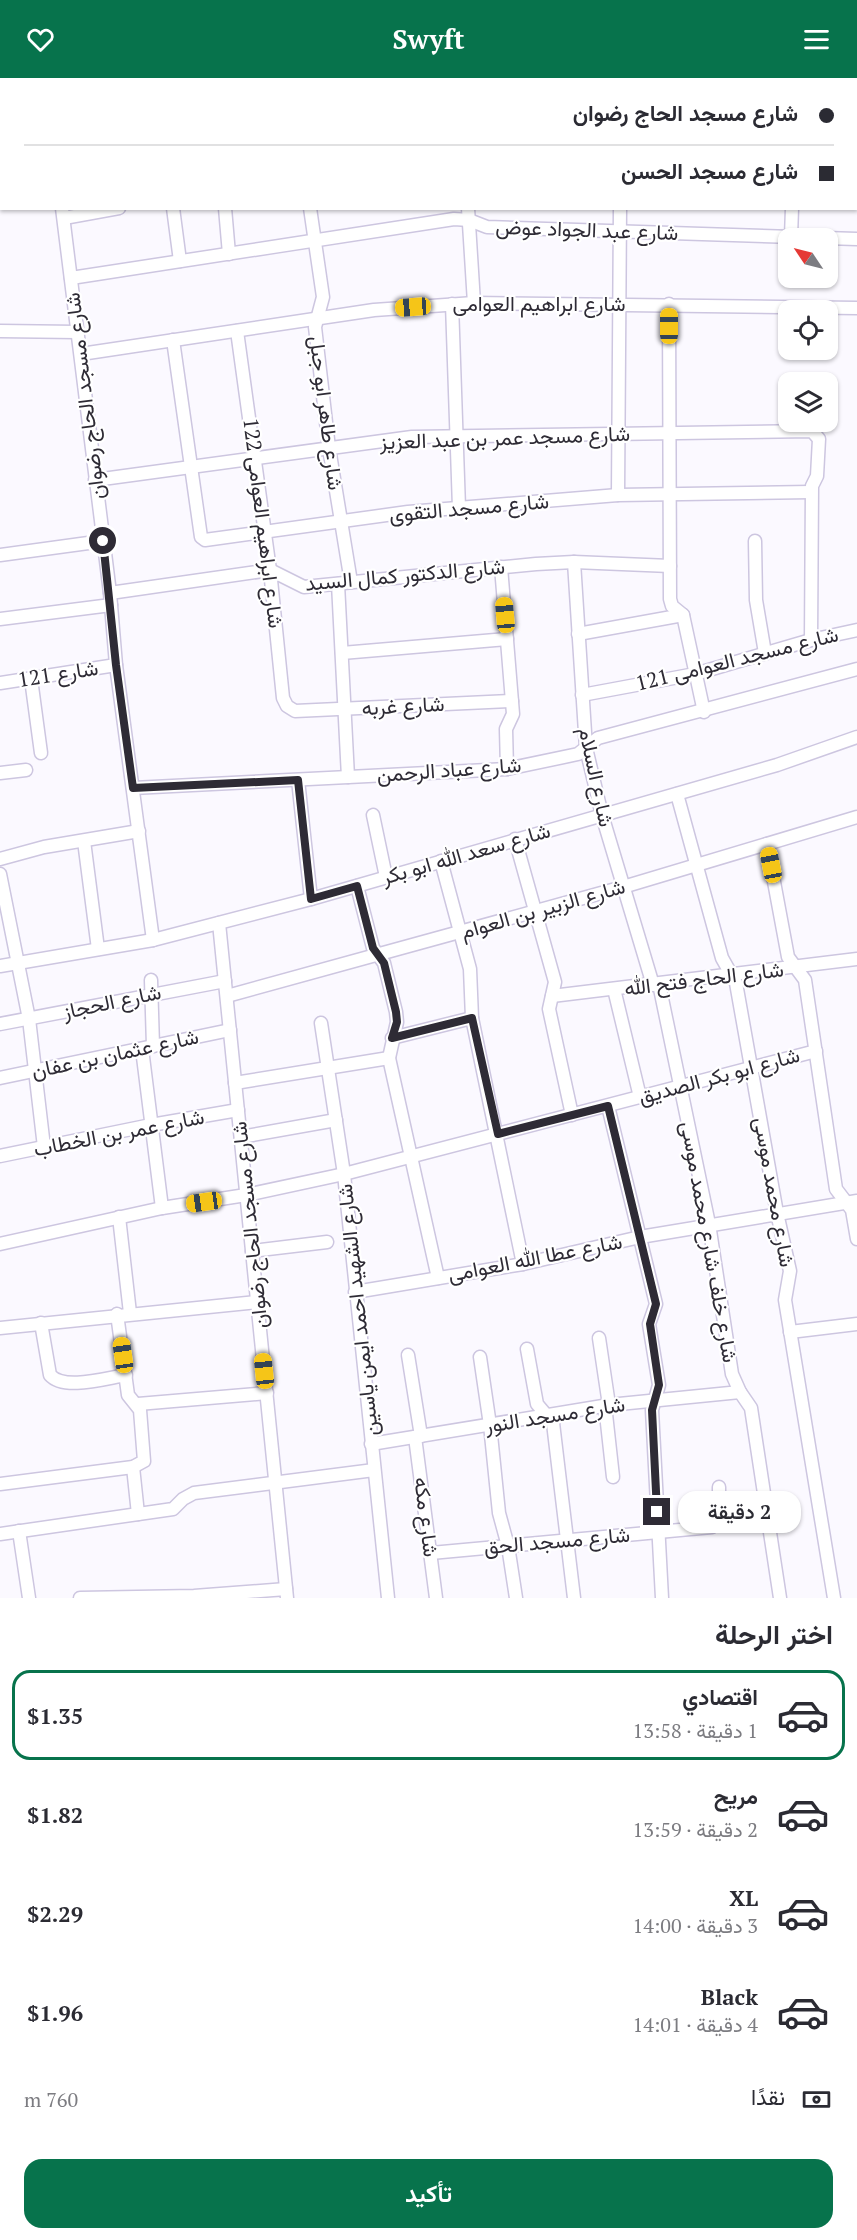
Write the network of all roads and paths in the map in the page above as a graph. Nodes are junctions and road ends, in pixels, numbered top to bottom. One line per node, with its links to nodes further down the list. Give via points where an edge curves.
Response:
1 (97, 210): 7 (street)
2 (173, 210): 16 (street)
3 (225, 210): 15 (street)
4 (310, 210): 14 (street, شارع طاهر ابو جبل)
5 (620, 210): 10 (street)
6 (792, 210): 9 (street)
7 (63, 213): 17 (street, شارع مسجد الحاج رضوان)
8 (469, 214): 10 (street, شارع عبد الجواد عوض, via 487,227); 14 (street, شارع عبد الجواد عوض); 18 (street)
9 (791, 228)
10 (620, 231): 11 (street, شارع عبد الجواد عوض); 19 (street)
11 (778, 237)
12 (838, 238): 13 (street, شارع عبد الجواد عوض)
13 (857, 239)
14 (314, 241): 15 (street, شارع عبد الجواد عوض); 23 (street, شارع طاهر ابو جبل, via 323,297)
15 (229, 254): 16 (street, شارع عبد الجواد عوض)
16 (180, 261): 17 (street, شارع عبد الجواد عوض)
17 (71, 278): 26 (street, شارع مسجد الحاج رضوان)
18 (474, 303): 19 (street, شارع ابراهيم العوامى); 20 (street, شارع ابراهيم العوامى)
19 (620, 303): 21 (street, شارع ابراهيم العوامى); 30 (street)
20 (452, 304): 23 (street, شارع ابراهيم العوامى, via 374,310); 31 (street)
21 (669, 304): 22 (street, شارع ابراهيم العوامى); 29 (street)
22 (857, 308)
23 (316, 320): 25 (street, شارع ابراهيم العوامى); 32 (street, شارع طاهر ابو جبل)
24 (0, 331): 26 (street)
25 (237, 331): 27 (street, شارع ابراهيم العوامى); 33 (street, شارع ابراهيم العوامى 122)
26 (77, 332): 28 (street, شارع مسجد الحاج رضوان)
27 (173, 340): 28 (street, شارع ابراهيم العوامى); 34 (street)
28 (81, 354): 35 (street, شارع مسجد الحاج رضوان)
29 (670, 433): 30 (street, شارع مسجد عمر بن عبد العزيز); 36 (street, شارع مسجد عمر بن عبد العزيز, via 810,431 819,439 818,472); 37 (street)
30 (618, 434): 31 (street, شارع مسجد عمر بن عبد العزيز); 38 (street)
31 (456, 436): 32 (street, شارع مسجد عمر بن عبد العزيز, via 412,437); 39 (street)
32 (329, 448): 33 (street, شارع مسجد عمر بن عبد العزيز); 40 (street, شارع طاهر ابو جبل)
33 (255, 458): 34 (street, شارع مسجد عمر بن عبد العزيز); 41 (street, شارع ابراهيم العوامى 122)
34 (192, 467): 35 (street, شارع مسجد عمر بن عبد العزيز); 41 (street, شارع مسجد التقوى, via 202,539)
35 (95, 480): 42 (street, شارع مسجد الحاج رضوان)
36 (812, 492): 37 (street, شارع مسجد التقوى); 56 (street)
37 (670, 494): 38 (street, شارع مسجد التقوى); 46 (street)
38 (618, 495): 39 (street, شارع مسجد التقوى)
39 (459, 508): 40 (street, شارع مسجد التقوى)
40 (341, 522): 41 (street, شارع مسجد التقوى); 49 (street, شارع طاهر ابو جبل)
41 (265, 533): 48 (street, شارع ابراهيم العوامى 122)
42 (103, 541): 44 (street); 50 (street, شارع مسجد الحاج رضوان)
43 (755, 542): 58 (street, via 756,600)
44 (0, 555)
45 (574, 562): 46 (street, شارع الدكتور كمال السيد); 47 (street, شارع الدكتور كمال السيد); 54 (street, شارع السلام)
46 (670, 566): 51 (street, via 671,603)
47 (501, 567): 49 (street, شارع الدكتور كمال السيد); 55 (street)
48 (270, 570): 49 (street, شارع الدكتور كمال السيد, via 299,586); 50 (street); 67 (street, شارع ابراهيم العوامى 122, via 284,698)
49 (344, 583): 57 (street, شارع طاهر ابو جبل)
50 (111, 599): 52 (street); 59 (street, شارع مسجد الحاج رضوان)
51 (683, 615): 54 (street); 61 (street)
52 (0, 619)
53 (857, 630): 56 (street, شارع مسجد العوامى 121)
54 (578, 633): 64 (street, شارع السلام)
55 (507, 639): 57 (street); 65 (street)
56 (810, 639): 58 (street, شارع مسجد العوامى 121)
57 (342, 652): 66 (street, شارع طاهر ابو جبل)
58 (765, 653): 61 (street, شارع مسجد العوامى 121)
59 (116, 665): 62 (street, شارع 121); 77 (street, شارع مسجد الحاج رضوان)
60 (857, 669): 68 (street, شارع عباد الرحمن)
61 (696, 674): 64 (street, شارع مسجد العوامى 121); 68 (street)
62 (31, 679): 63 (street, شارع 121); 71 (street)
63 (0, 683)
64 (582, 695): 70 (street, شارع السلام)
65 (512, 701): 66 (street, شارع غربه); 72 (street, via 512,717 506,729)
66 (345, 708): 67 (street, شارع غربه); 75 (street, شارع طاهر ابو جبل)
67 (295, 711)
68 (704, 712): 70 (street, شارع عباد الرحمن, via 598,738)
69 (857, 737): 78 (street, شارع سعد الله ابو بكر)
70 (586, 748): 72 (street, شارع عباد الرحمن); 80 (street, شارع السلام)
71 (41, 753)
72 (507, 769): 75 (street, شارع عباد الرحمن)
73 (26, 770): 74 (street)
74 (0, 773)
75 (348, 777): 76 (street, شارع عباد الرحمن)
76 (298, 780): 77 (street, شارع عباد الرحمن); 93 (street)
77 (133, 788): 82 (street, شارع مسجد الحاج رضوان)
78 (677, 794): 80 (street, شارع سعد الله ابو بكر); 88 (street, شارع محمد موسى)
79 (373, 815): 90 (street)
80 (602, 815): 83 (street, شارع سعد الله ابو بكر); 92 (street, شارع السلام)
81 (857, 817): 85 (street, شارع الزبير بن العوام)
82 (139, 831): 84 (street); 97 (street, شارع مسجد الحاج رضوان)
83 (514, 839): 87 (street, شارع سعد الله ابو بكر); 94 (street)
84 (84, 842): 86 (street); 98 (street)
85 (767, 844): 88 (street, شارع الزبير بن العوام); 103 (street, via 788,957)
86 (0, 859)
87 (441, 861): 90 (street, شارع سعد الله ابو بكر); 96 (street)
88 (698, 865): 92 (street, شارع الزبير بن العوام); 104 (street, شارع محمد موسى, via 722,958)
89 (0, 874): 101 (street)
90 (386, 877): 91 (street, شارع سعد الله ابو بكر)
91 (357, 886): 93 (street, شارع سعد الله ابو بكر); 99 (street)
92 (623, 887): 94 (street, شارع الزبير بن العوام); 106 (street, شارع السلام)
93 (311, 899): 95 (street, شارع سعد الله ابو بكر)
94 (536, 911): 96 (street, شارع الزبير بن العوام); 110 (street, via 555,982)
95 (219, 923): 97 (street, شارع سعد الله ابو بكر); 105 (street, شارع مسجد الحاج رضوان)
96 (460, 933): 99 (street, شارع الزبير بن العوام); 111 (street, via 470,969)
97 (153, 940): 98 (street, شارع سعد الله ابو بكر)
98 (98, 949): 101 (street, شارع سعد الله ابو بكر)
99 (377, 955): 109 (street, شارع الزبير بن العوام); 116 (street, via 384,963 396,1012)
100 (857, 959): 103 (street, شارع الحاج فتح الله)
101 (20, 963): 102 (street, شارع سعد الله ابو بكر); 112 (street)
102 (0, 966)
103 (798, 968): 104 (street, شارع الحاج فتح الله); 118 (street, via 805,980)
104 (733, 976): 106 (street, شارع الحاج فتح الله); 120 (street, شارع محمد موسى)
105 (225, 981): 107 (street, شارع الحجاز); 109 (street, شارع مسجد الحاج رضوان)
106 (656, 984): 108 (street, شارع الحاج فتح الله); 125 (street, شارع خلف شارع محمد موسى)
107 (152, 987): 112 (street, شارع الحجاز); 117 (street)
108 (614, 989): 110 (street, شارع الحاج فتح الله); 126 (street)
109 (227, 996): 115 (street, شارع مسجد الحاج رضوان)
110 (552, 996): 129 (street, via 549,1009)
111 (472, 1018): 116 (street); 132 (street)
112 (29, 1019): 114 (street, شارع الحجاز); 122 (street)
113 (321, 1023): 121 (street, شارع الشهيد احمد ايمن ياسين)
114 (0, 1024)
115 (230, 1030): 117 (street, شارع عثمان بن عفان); 124 (street, شارع مسجد الحاج رضوان)
116 (392, 1038): 119 (street)
117 (148, 1047): 122 (street, شارع عثمان بن عفان); 131 (street)
118 (816, 1051): 120 (street, شارع ابو بكر الصديق); 139 (street, via 836,1189)
119 (389, 1058): 121 (street); 136 (street)
120 (752, 1067): 125 (street, شارع ابو بكر الصديق); 141 (street, شارع محمد موسى)
121 (328, 1068): 124 (street); 130 (street, شارع الشهيد احمد ايمن ياسين)
122 (36, 1071): 123 (street, شارع عثمان بن عفان); 134 (street)
123 (0, 1078)
124 (236, 1083): 128 (street, شارع مسجد الحاج رضوان)
125 (681, 1086): 126 (street, شارع ابو بكر الصديق); 143 (street, شارع خلف شارع محمد موسى)
126 (640, 1097): 127 (street, شارع ابو بكر الصديق)
127 (608, 1106): 129 (street, شارع ابو بكر الصديق); 144 (street)
128 (238, 1110): 131 (street, شارع عمر بن الخطاب); 133 (street, شارع مسجد الحاج رضوان)
129 (572, 1115): 132 (street, شارع ابو بكر الصديق)
130 (336, 1120): 133 (street); 137 (street, شارع الشهيد احمد ايمن ياسين)
131 (151, 1125): 134 (street, شارع عمر بن الخطاب); 140 (street)
132 (498, 1134): 136 (street, شارع ابو بكر الصديق); 149 (street)
133 (241, 1137): 138 (street, شارع مسجد الحاج رضوان)
134 (44, 1147): 135 (street, شارع عمر بن الخطاب)
135 (0, 1156)
136 (411, 1157): 137 (street, شارع ابو بكر الصديق); 150 (street)
137 (344, 1174): 138 (street, شارع ابو بكر الصديق); 151 (street, شارع الشهيد احمد ايمن ياسين)
138 (246, 1195): 140 (street, شارع ابو بكر الصديق); 148 (street, شارع مسجد الحاج رضوان)
139 (852, 1202): 141 (street, شارع عطا الله العوامى); 145 (street)
140 (162, 1208): 142 (street, شارع ابو بكر الصديق)
141 (777, 1213): 143 (street, شارع عطا الله العوامى); 158 (street, شارع محمد موسى, via 790,1271 785,1300)
142 (119, 1218): 147 (street, شارع ابو بكر الصديق); 153 (street)
143 (709, 1224): 144 (street, شارع عطا الله العوامى); 164 (street, شارع خلف شارع محمد موسى, via 732,1374)
144 (640, 1237): 149 (street, شارع عطا الله العوامى); 166 (street, via 656,1304 650,1324 659,1385)
145 (857, 1239)
146 (327, 1242): 148 (street)
147 (0, 1245)
148 (252, 1251): 152 (street, شارع مسجد الحاج رضوان)
149 (524, 1264): 150 (street, شارع عطا الله العوامى)
150 (438, 1278): 151 (street, شارع عطا الله العوامى)
151 (355, 1292): 172 (street, شارع الشهيد احمد ايمن ياسين)
152 (257, 1302): 153 (street); 165 (street, شارع مسجد الحاج رضوان)
153 (130, 1313): 154 (street)
154 (117, 1314): 155 (street); 163 (street)
155 (41, 1323): 157 (street); 163 (street, via 54,1380 64,1384)
156 (857, 1324): 158 (street)
157 (0, 1326)
158 (790, 1332): 197 (street, شارع محمد موسى)
159 (599, 1338): 168 (street)
160 (528, 1349): 169 (street, via 537,1404)
161 (408, 1355): 171 (street, شارع مكه)
162 (480, 1357): 170 (street)
163 (126, 1375): 167 (street, via 128,1395)
164 (740, 1392): 166 (street, شارع مسجد النور); 196 (street, شارع خلف شارع محمد موسى, via 751,1408)
165 (267, 1394): 167 (street); 176 (street, شارع مسجد الحاج رضوان)
166 (654, 1401): 168 (street, شارع مسجد النور); 181 (street)
167 (138, 1404): 173 (street, via 146,1457 141,1465)
168 (607, 1405): 169 (street, شارع مسجد النور); 175 (street)
169 (548, 1415): 170 (street, شارع مسجد النور); 183 (street, via 553,1423)
170 (490, 1425): 171 (street, شارع مسجد النور); 184 (street, via 499,1513)
171 (418, 1436): 172 (street, شارع مسجد النور); 185 (street, شارع مكه)
172 (371, 1444): 174 (street, شارع الشهيد احمد ايمن ياسين)
173 (133, 1467): 177 (street); 179 (street)
174 (374, 1470): 176 (street); 191 (street, شارع الشهيد احمد ايمن ياسين)
175 (613, 1477)
176 (276, 1483): 179 (street, via 194,1493 173,1509); 186 (street, شارع مسجد الحاج رضوان)
177 (0, 1484)
178 (719, 1487): 181 (street, شارع مسجد الحق, via 717,1525)
179 (138, 1514): 180 (street)
180 (19, 1531): 182 (street); 189 (street)
181 (658, 1532): 183 (street, شارع مسجد الحق); 195 (street)
182 (0, 1534)
183 (569, 1540): 184 (street, شارع مسجد الحق); 194 (street)
184 (508, 1546): 185 (street, شارع مسجد الحق); 193 (street)
185 (430, 1553): 192 (street, شارع مكه)
186 (287, 1594): 188 (street)
187 (109, 1597): 188 (street); 190 (street)
188 (194, 1597)
189 (29, 1598)
190 (80, 1598)
191 (388, 1598)
192 (436, 1598)
193 (516, 1598)
194 (574, 1598)
195 (662, 1598)
196 (780, 1598)
197 (834, 1598)

